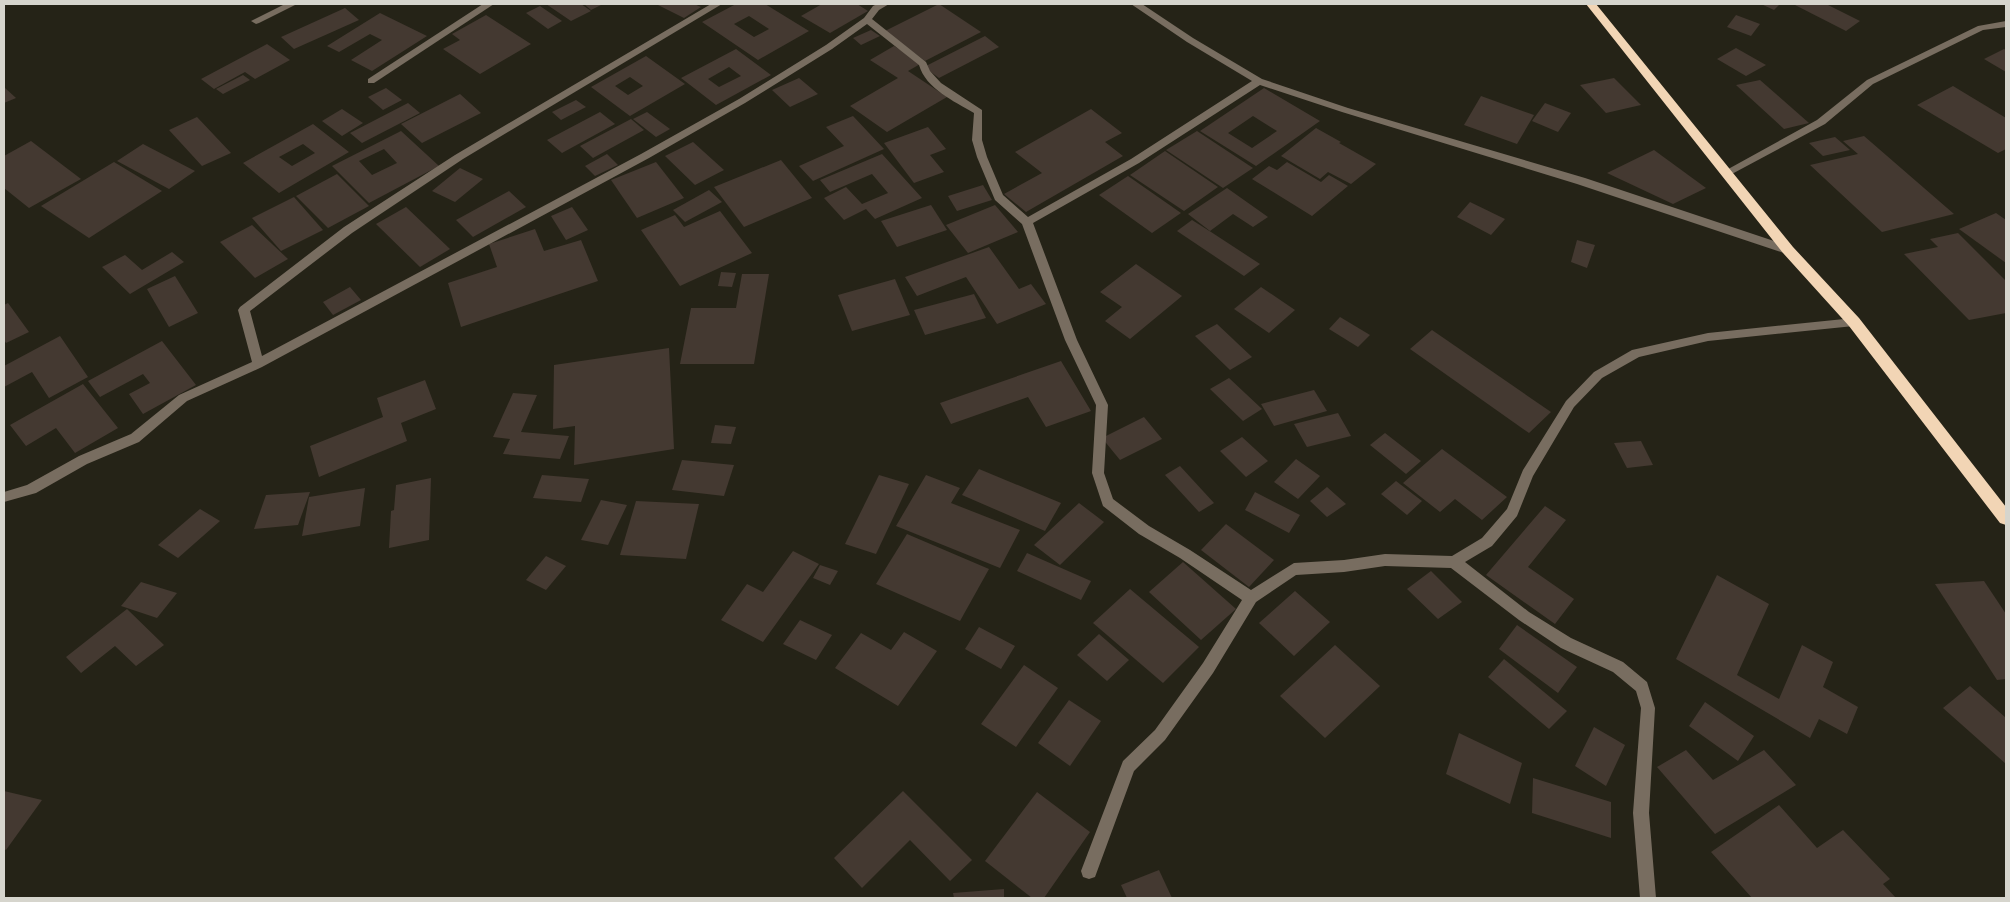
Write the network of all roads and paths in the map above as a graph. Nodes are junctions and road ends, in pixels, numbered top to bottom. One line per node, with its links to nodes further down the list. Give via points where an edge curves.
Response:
1 (292, 4): 8 (street)
2 (489, 4): 10 (street)
3 (718, 4): 16 (street, via 459,157 348,230 244,310)
4 (1136, 4): 11 (street)
5 (1591, 4): 12 (highway)
6 (876, 5): 7 (street)
7 (867, 20): 13 (street, via 923,64 924,71 935,84 979,112 977,140 999,198); 16 (street, via 718,115)
8 (256, 21)
9 (2006, 24): 12 (street, via 1981,28 1870,82 1821,122)
10 (371, 81)
11 (1259, 81): 13 (street, via 1135,161); 14 (street, via 1581,181)
12 (1726, 173): 14 (highway)
13 (1027, 222): 20 (street, via 1071,340 1102,405 1098,473 1108,502 1144,530)
14 (1788, 250): 15 (highway)
15 (1854, 322): 18 (highway); 19 (street, via 1708,337 1636,353 1598,375 1570,404 1546,440 1527,474 1512,512 1486,542)
16 (258, 364): 17 (street, via 183,398 135,438 83,460 30,489)
17 (4, 497)
18 (2006, 518)
19 (1454, 562): 20 (street, via 1385,560 1294,569); 22 (street, via 1524,616 1566,643 1618,668 1642,687 1648,708 1641,813)
20 (1251, 598): 21 (street, via 1208,668 1160,735 1128,766)
21 (1089, 871)
22 (1648, 898)

